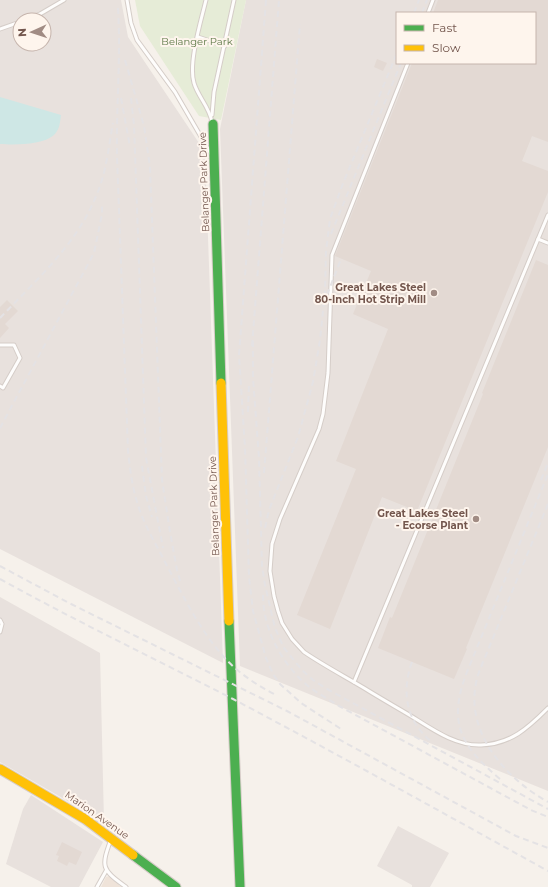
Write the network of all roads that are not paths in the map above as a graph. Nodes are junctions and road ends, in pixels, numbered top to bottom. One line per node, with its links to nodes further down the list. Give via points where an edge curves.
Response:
1 (64, 0): 6 (lane)
2 (128, 0): 14 (lane, via 131,23 137,40 175,92)
3 (206, 0): 10 (lane)
4 (234, 0): 11 (lane)
5 (433, 0): 7 (lane)
6 (43, 12)
7 (428, 12)
8 (12, 25): 9 (lane)
9 (0, 29)
10 (198, 37): 11 (lane); 13 (lane, via 192,76)
11 (225, 46): 13 (lane, via 214,92)
12 (408, 64): 24 (lane, via 332,255 328,373 323,414 275,532 270,556 274,596 282,623 292,639 304,652)
13 (212, 122): 14 (street, Belanger Park Drive)
14 (214, 158): 32 (street, Belanger Park Drive)
15 (548, 215): 16 (lane)
16 (542, 229): 17 (lane); 18 (lane)
17 (548, 231)
18 (538, 239): 19 (lane); 24 (lane)
19 (548, 243)
20 (0, 345): 21 (lane, via 14,345 20,358 3,388)
21 (0, 386)
22 (0, 620): 23 (lane)
23 (0, 632)
24 (354, 682): 25 (lane, via 442,735 472,745 487,745 514,737)
25 (548, 708)
26 (0, 769): 27 (street, Marion Avenue, via 56,801)
27 (111, 838): 28 (lane, via 104,859); 31 (street, Marion Avenue)
28 (106, 871): 29 (lane); 30 (lane)
29 (96, 887)
30 (126, 887)
31 (176, 887)
32 (240, 887)

